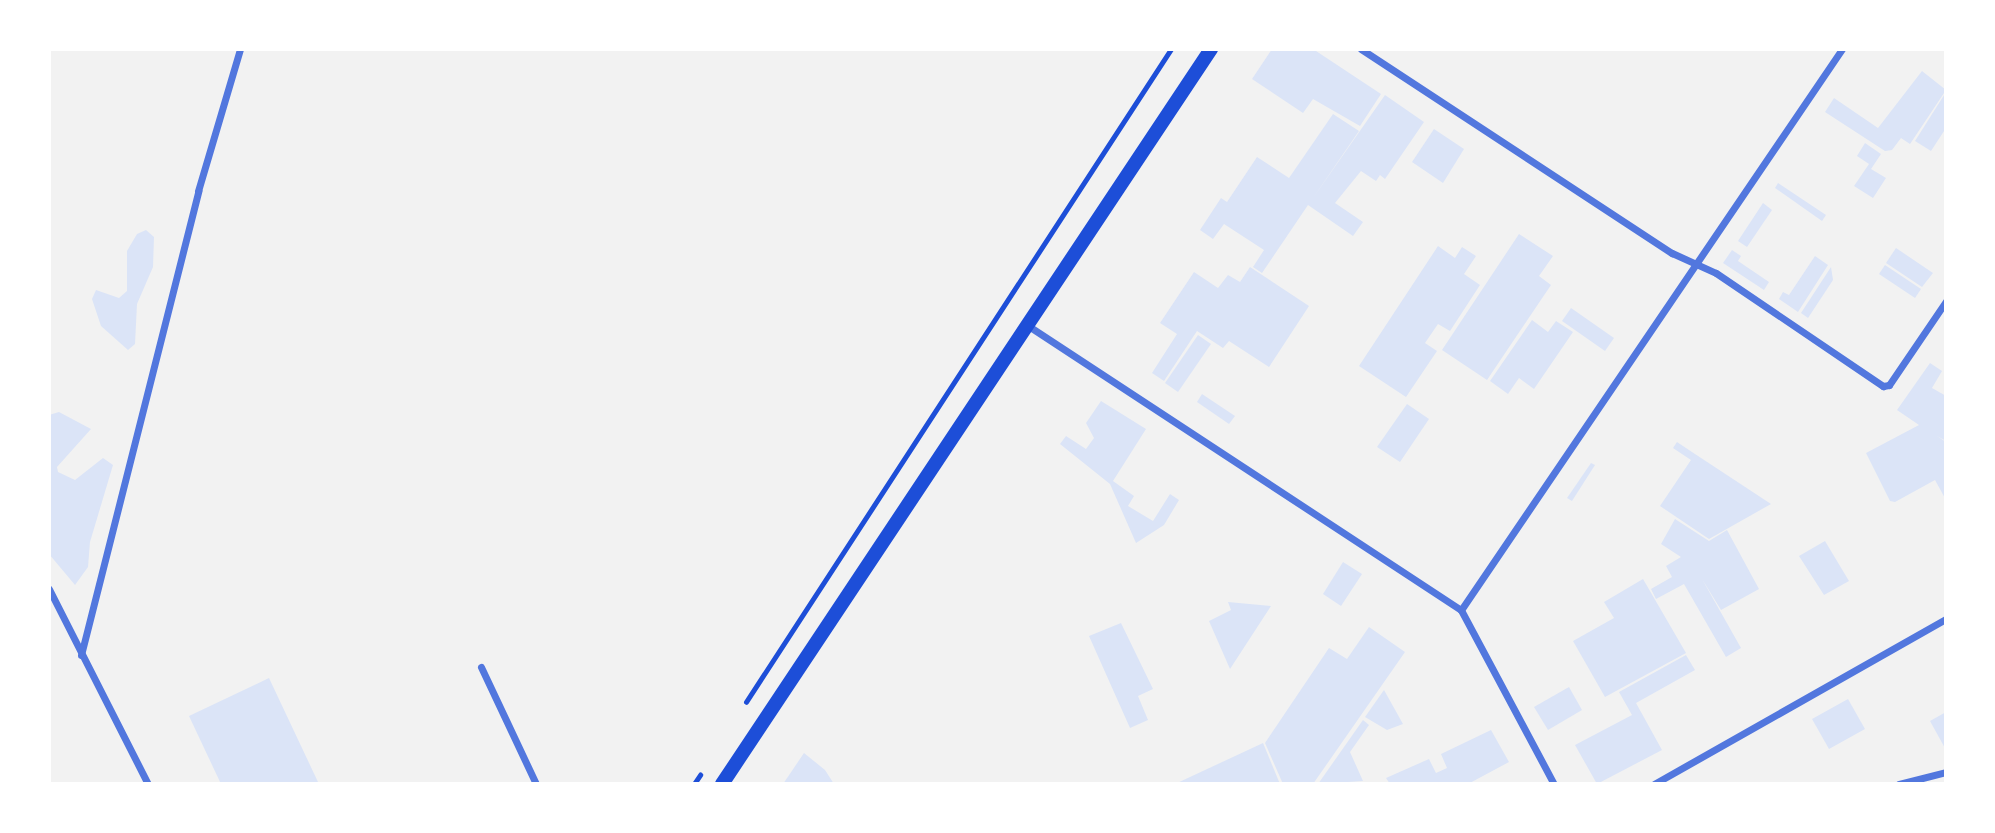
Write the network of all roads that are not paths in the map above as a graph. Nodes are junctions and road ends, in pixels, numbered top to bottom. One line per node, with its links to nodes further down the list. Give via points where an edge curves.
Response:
1 (240, 49): 11 (street, via 194,204)
2 (1211, 49): 7 (main road)
3 (1361, 49): 5 (street)
4 (1842, 49): 5 (street)
5 (1695, 264): 6 (street, via 1883,386 1889,385); 9 (street)
6 (1946, 301)
7 (1027, 325): 9 (street); 16 (main road)
8 (49, 589): 11 (street)
9 (1461, 610): 17 (street)
10 (1946, 619): 18 (street)
11 (81, 655): 14 (street)
12 (481, 667): 15 (street)
13 (1946, 772): 19 (street)
14 (148, 784)
15 (536, 784)
16 (722, 784)
17 (1554, 784)
18 (1654, 784)
19 (1899, 784)

